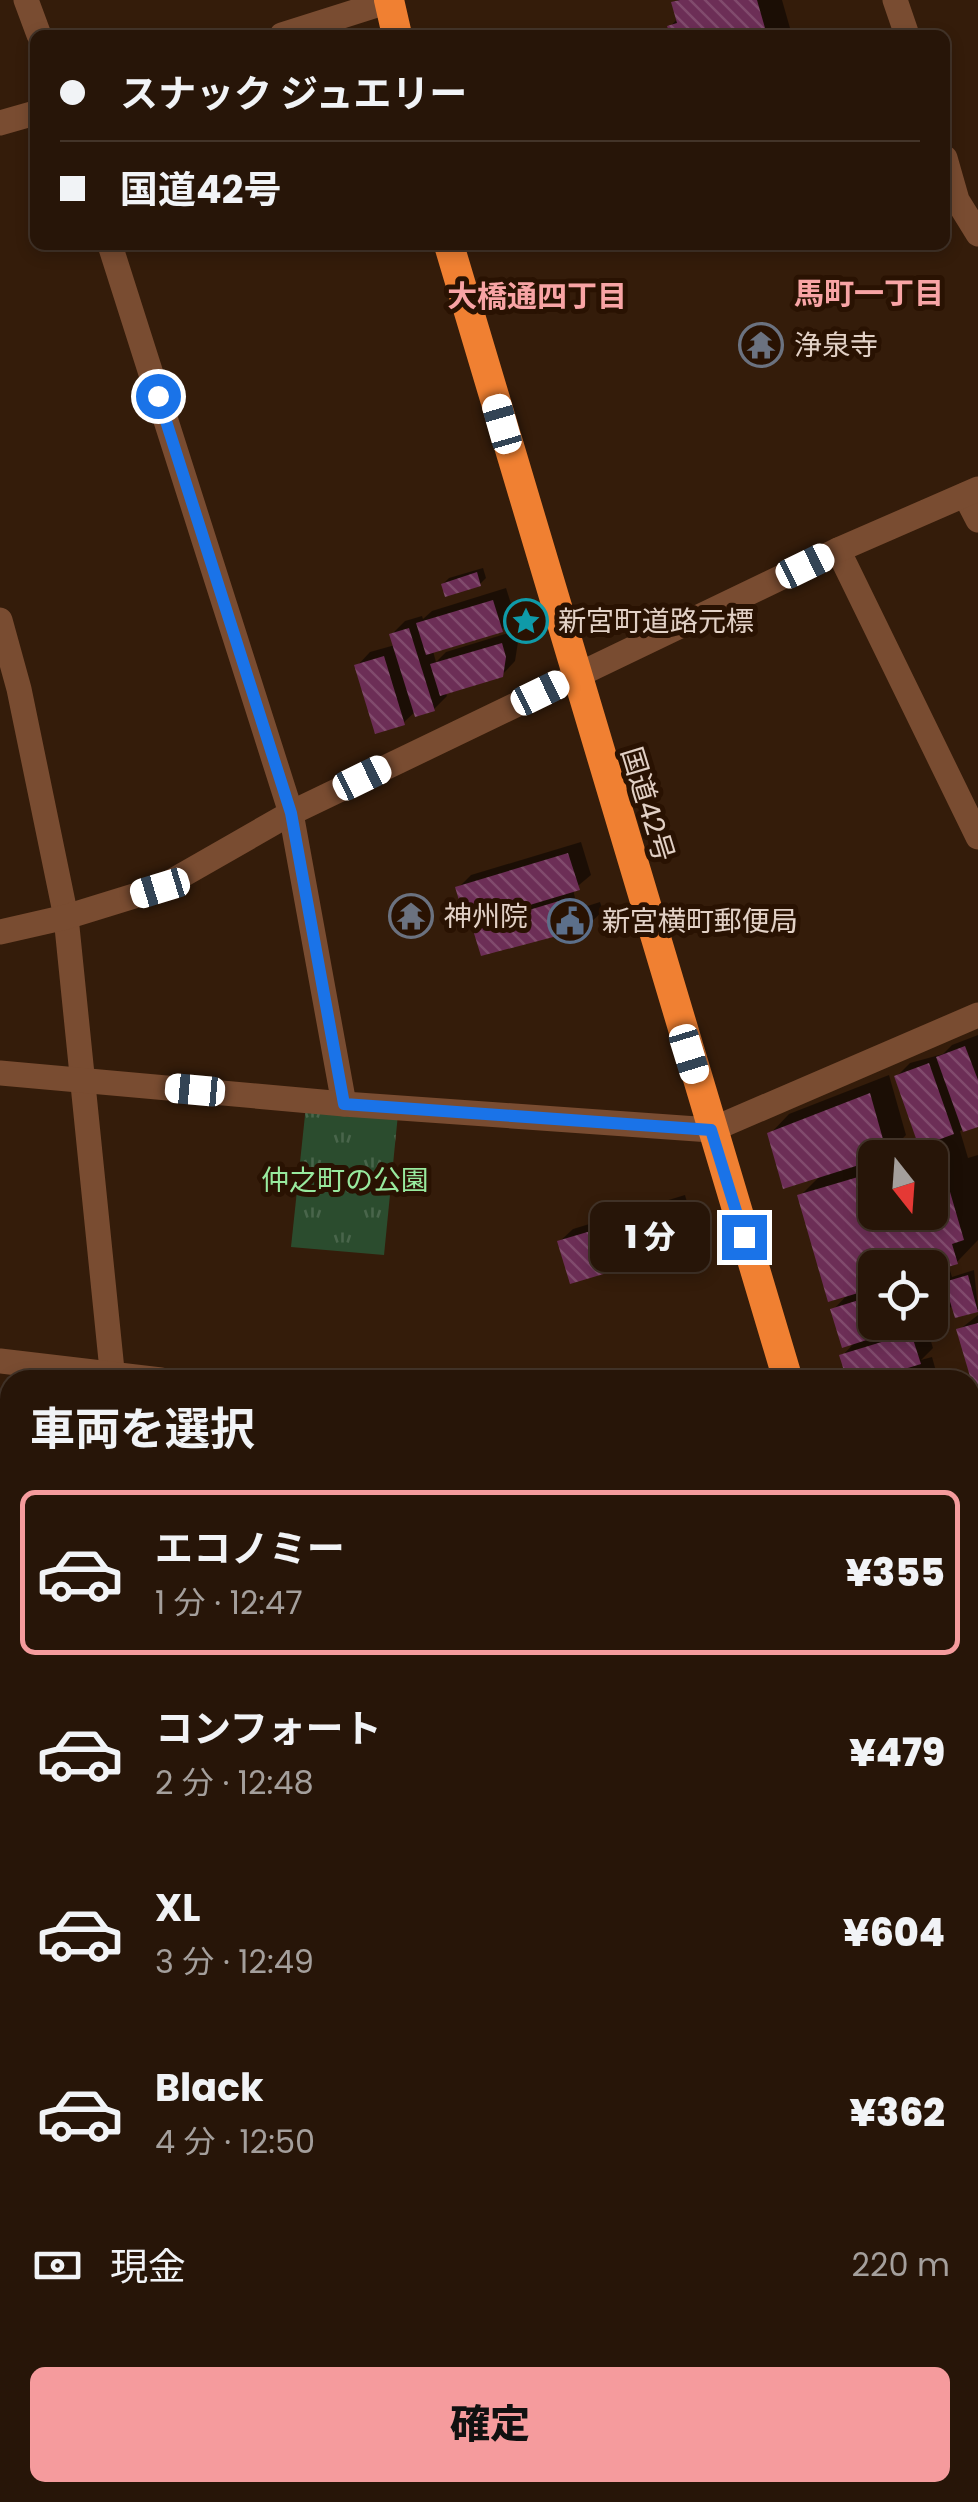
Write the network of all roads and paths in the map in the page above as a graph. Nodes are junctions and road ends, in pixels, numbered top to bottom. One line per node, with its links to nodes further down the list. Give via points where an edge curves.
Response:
1 (26, 0): 4 (street)
2 (896, 0): 7 (street)
3 (389, 1): 5 (street); 6 (highway)
4 (37, 30)
5 (298, 30)
6 (396, 30)
7 (905, 30)
8 (30, 114): 9 (street)
9 (0, 123)
10 (950, 176): 11 (street)
11 (978, 234)
12 (112, 250): 19 (street)
13 (450, 250): 18 (highway, 国道42号)
14 (972, 492): 15 (street); 16 (street)
15 (978, 520)
16 (838, 550): 18 (street); 20 (street)
17 (0, 620): 21 (street)
18 (576, 676): 19 (street); 27 (highway, 国道42号)
19 (291, 813): 21 (street, via 160,888); 26 (street)
20 (978, 837)
21 (66, 918): 22 (street); 25 (street)
22 (0, 932)
23 (978, 1015): 27 (street)
24 (0, 1073): 25 (street)
25 (83, 1080): 26 (street); 30 (street)
26 (344, 1104): 27 (street)
27 (711, 1130): 31 (highway, 国道42号)
28 (0, 1361): 29 (street)
29 (64, 1370)
30 (112, 1370)
31 (785, 1370)

